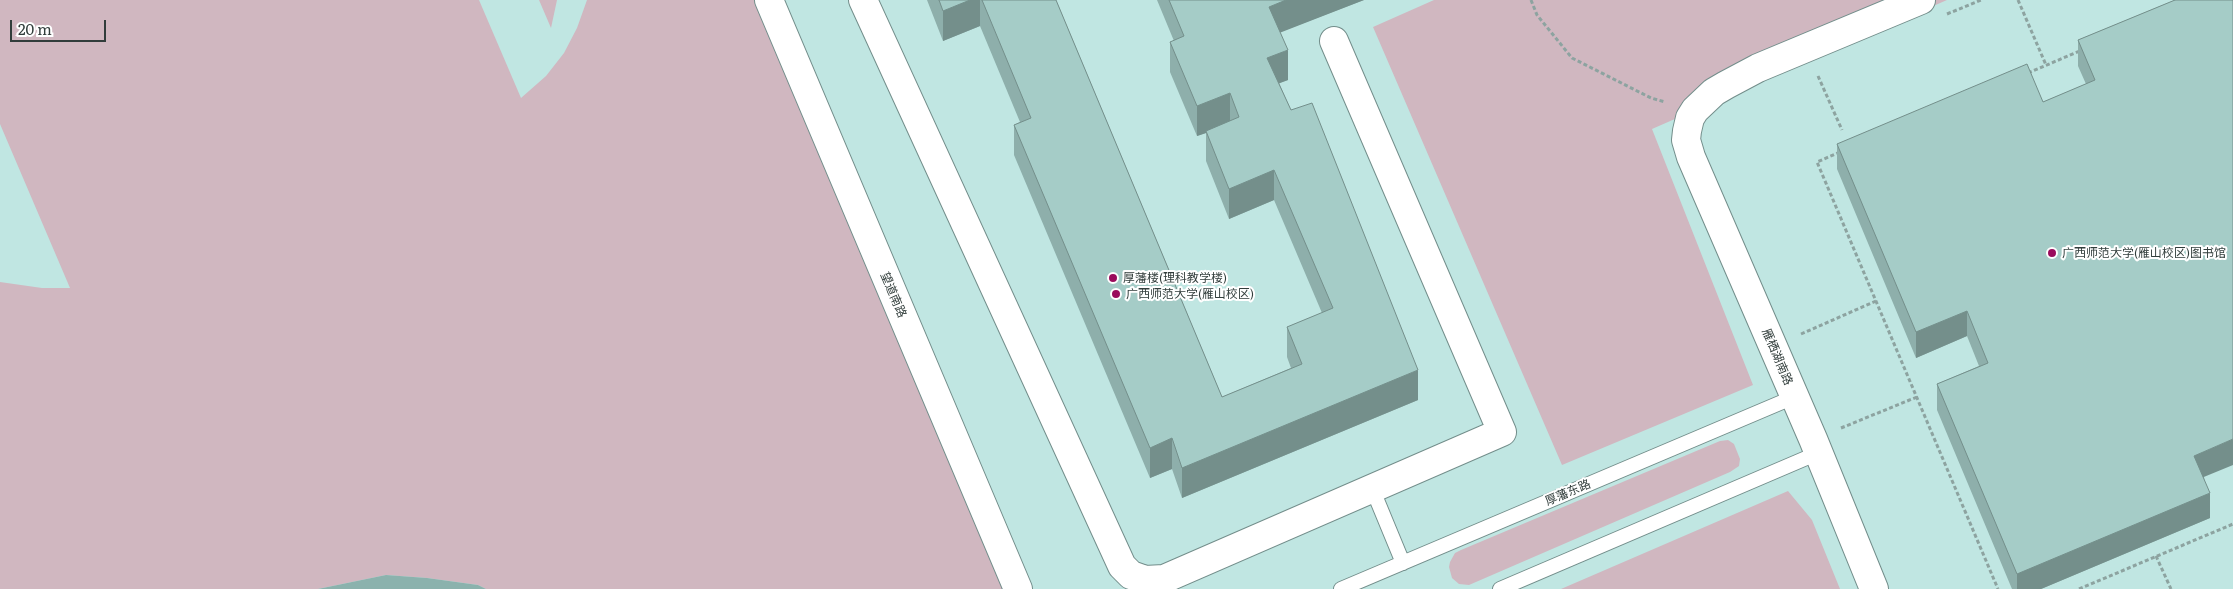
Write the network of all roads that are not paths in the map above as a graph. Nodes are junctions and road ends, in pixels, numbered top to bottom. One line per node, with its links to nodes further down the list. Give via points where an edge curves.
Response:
1 (863, 0): 7 (street, via 1122,566 1145,580 1164,579)
2 (1921, 0): 5 (street, 雁栖湖南路, via 1758,68 1714,92 1691,118 1686,140 1690,157)
3 (773, 1): 9 (street, 望道南路)
4 (1334, 41): 7 (street, via 1502,432)
5 (1794, 398): 6 (street, 雁栖湖南路); 8 (lane, 厚藩东路)
6 (1816, 446): 11 (lane); 12 (street, 雁栖湖南路)
7 (1372, 488): 8 (lane)
8 (1403, 563): 10 (lane, 厚藩东路)
9 (1018, 589)
10 (1341, 589)
11 (1500, 589)
12 (1874, 589)

